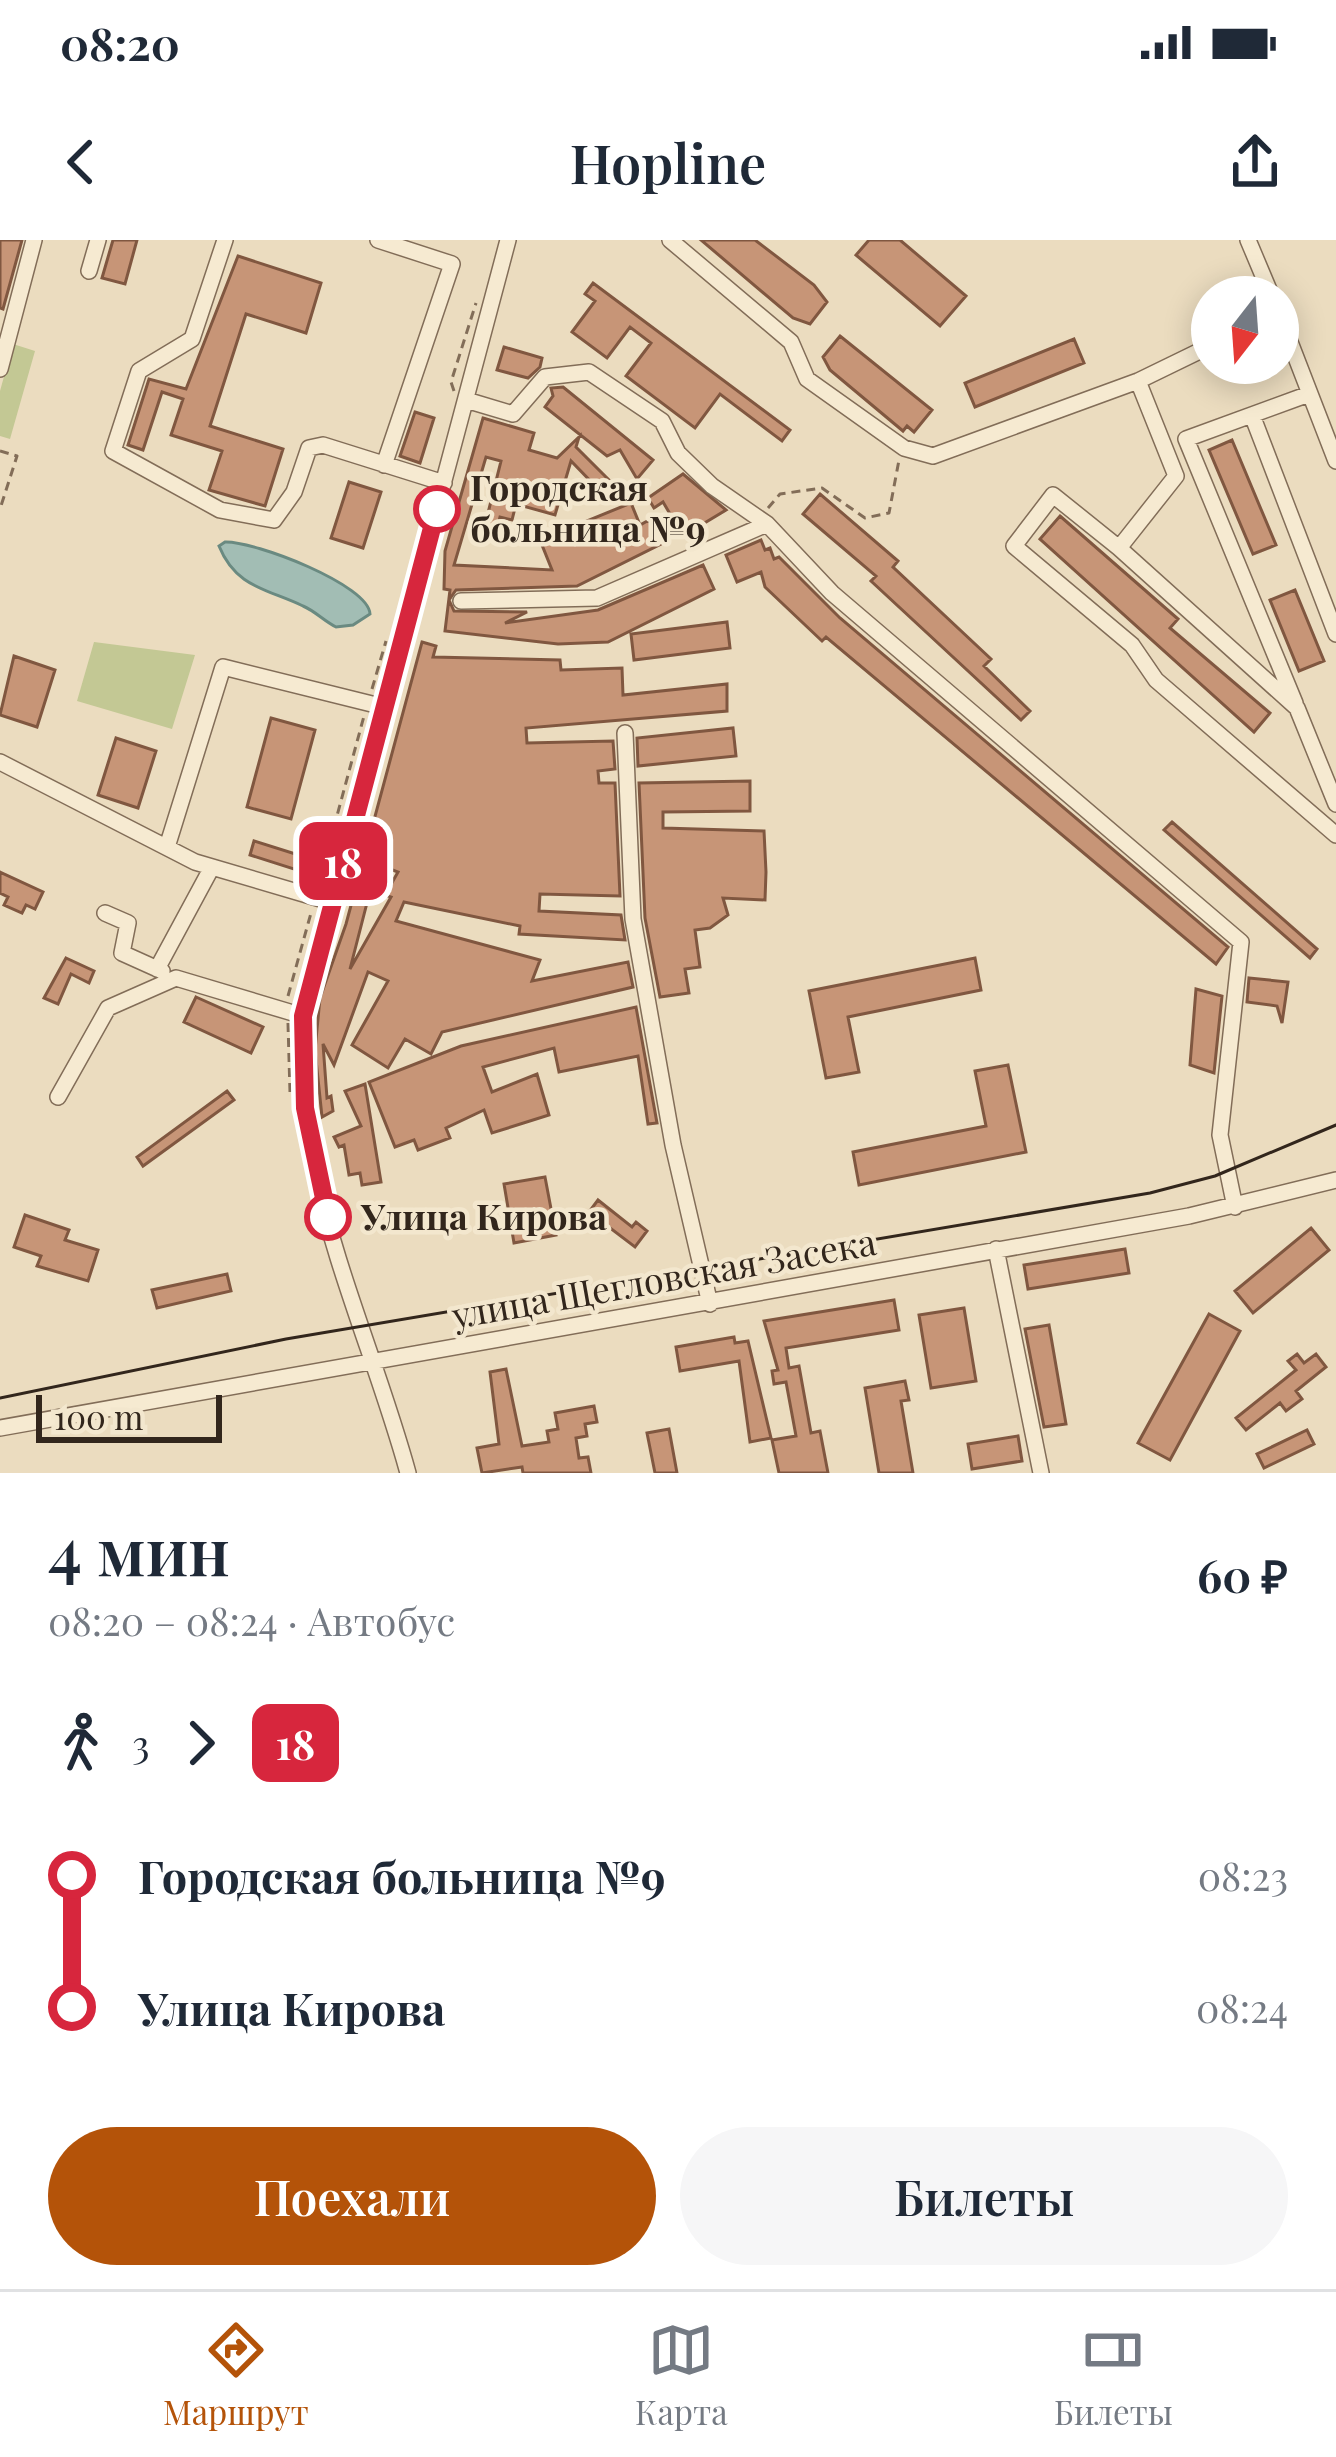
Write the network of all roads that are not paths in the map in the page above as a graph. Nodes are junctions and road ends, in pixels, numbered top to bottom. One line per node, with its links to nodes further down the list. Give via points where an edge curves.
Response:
1 (34, 240): 12 (street)
2 (98, 240): 8 (street)
3 (225, 240): 18 (street, via 191,339 139,371 113,451 220,510 274,520 310,448)
4 (378, 240): 18 (street, via 452,264)
5 (508, 240): 15 (street)
6 (670, 240): 13 (street, via 791,342 807,379 904,448 948,453)
7 (1248, 240): 9 (street)
8 (89, 272)
9 (1263, 276)
10 (1191, 355): 13 (street)
11 (1299, 368): 14 (street)
12 (0, 369)
13 (1138, 381): 21 (street, via 1176,476)
14 (1309, 394): 16 (street); 17 (street)
15 (466, 400): 19 (street); 20 (street, via 513,414 544,377 589,372 662,421 678,453)
16 (1252, 415): 23 (street); 25 (street, via 1186,439)
17 (1336, 461)
18 (384, 465): 19 (street)
19 (444, 483): 24 (street)
20 (763, 521): 22 (street, via 597,598); 39 (street, via 832,593 1241,942 1220,1135)
21 (1118, 548): 25 (street); 29 (street, via 1053,494 1014,546)
22 (461, 601)
23 (1336, 634)
24 (384, 707): 30 (street, via 223,668); 32 (street)
25 (1297, 707): 28 (street)
26 (625, 733): 41 (street, via 633,919)
27 (0, 762): 30 (street)
28 (1336, 804)
29 (1336, 835)
30 (166, 847): 31 (street)
31 (212, 867): 32 (street); 34 (street)
32 (331, 902): 36 (street)
33 (105, 913): 34 (street, via 128,922 122,953)
34 (157, 969): 35 (street)
35 (176, 978): 36 (street); 37 (street, via 107,1008)
36 (303, 1016): 42 (street, via 309,1139)
37 (58, 1097)
38 (1336, 1180): 39 (street, улица Щегловская Засека)
39 (1235, 1207): 40 (street, улица Щегловская Засека)
40 (996, 1249): 41 (street, улица Щегловская Засека); 45 (street)
41 (710, 1304): 42 (street, улица Щегловская Засека)
42 (373, 1361): 43 (street, улица Щегловская Засека); 44 (street)
43 (0, 1428)
44 (408, 1473)
45 (1041, 1473)

